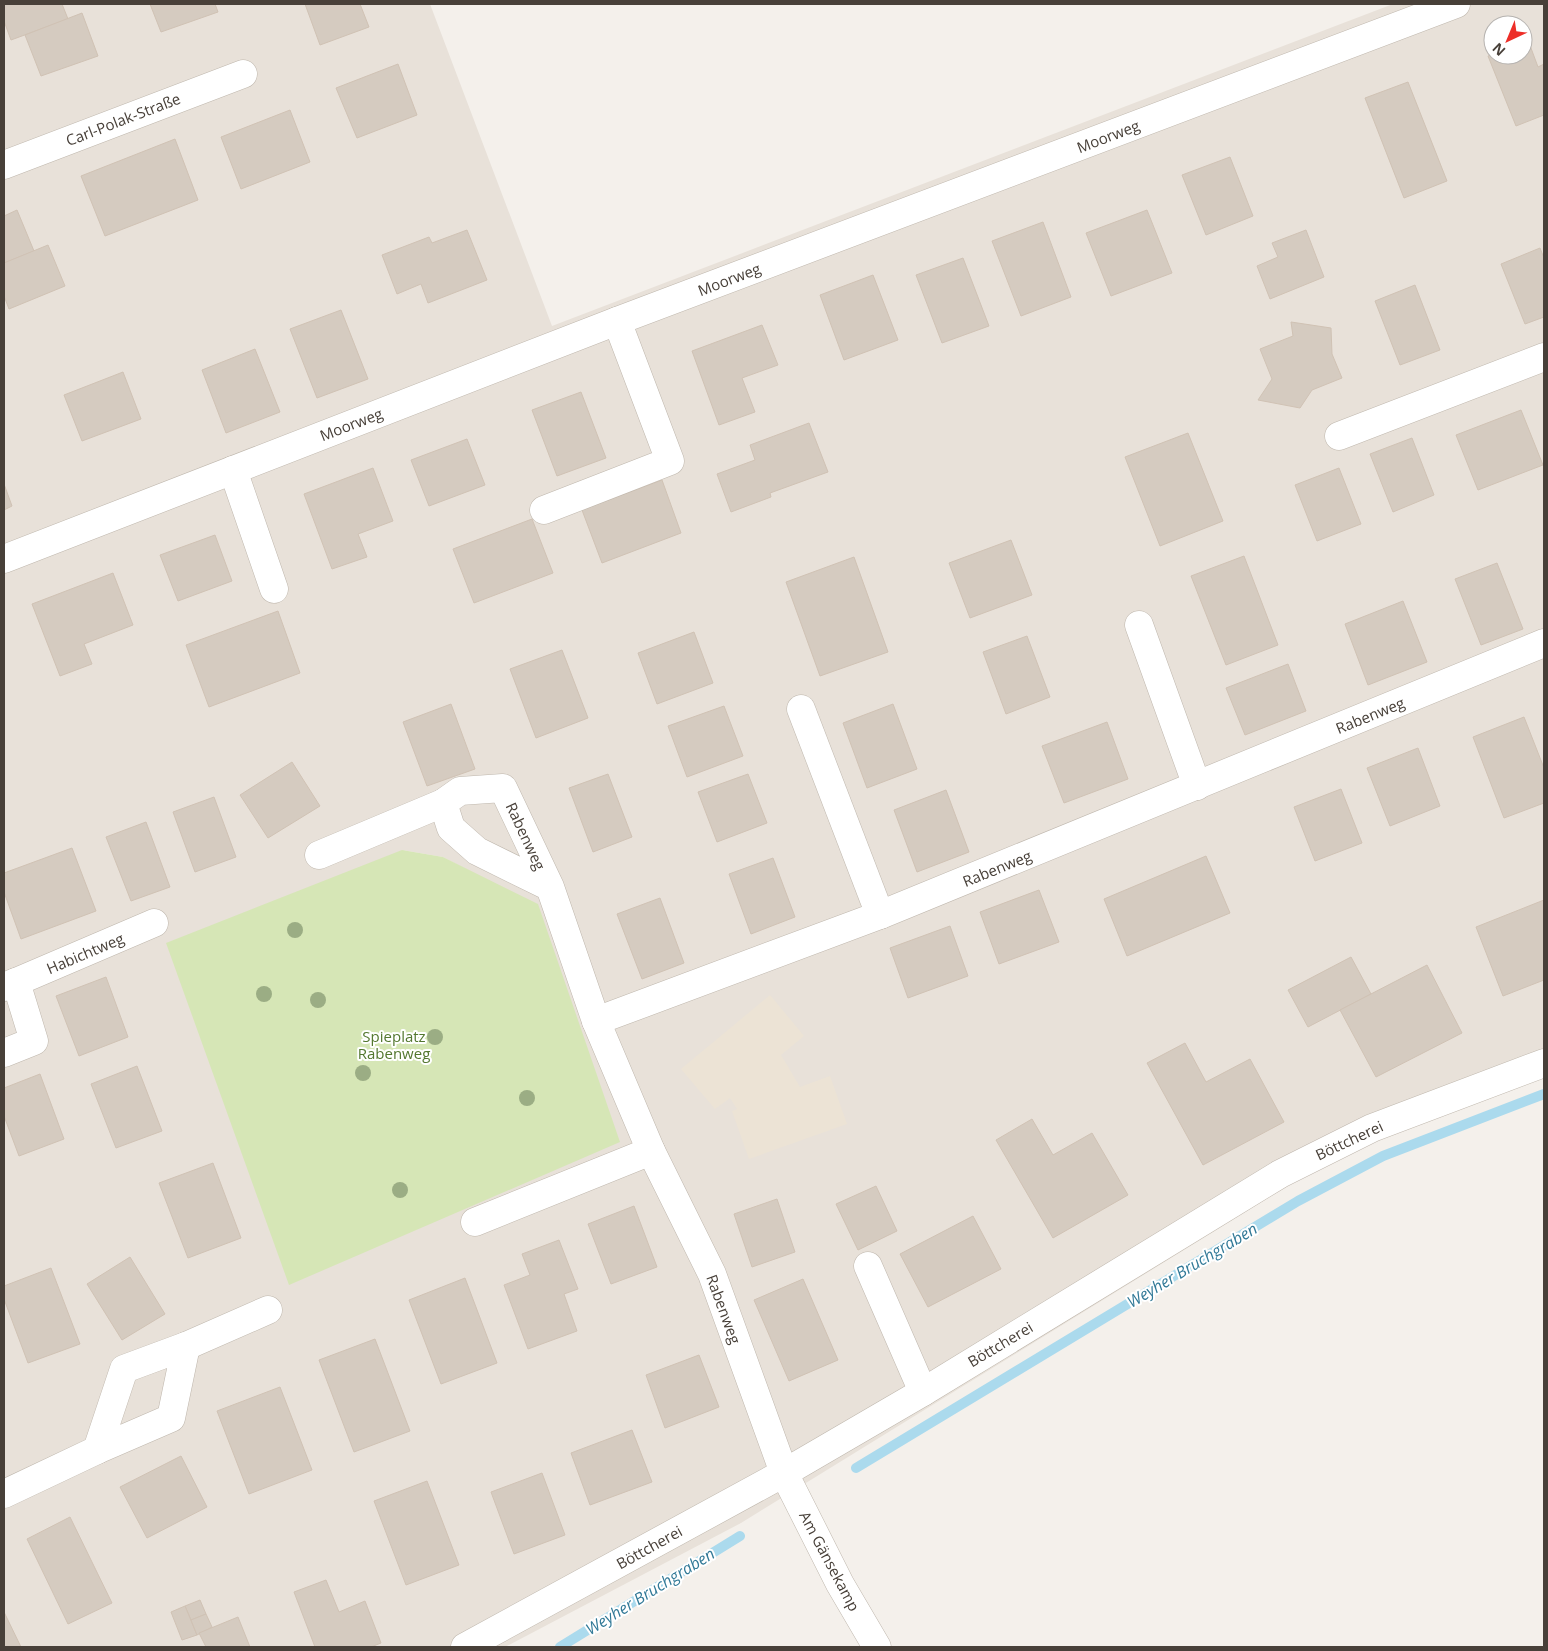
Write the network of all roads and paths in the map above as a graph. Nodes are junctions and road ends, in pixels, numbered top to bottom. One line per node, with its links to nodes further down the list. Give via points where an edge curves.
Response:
1 (1456, 4): 4 (street, Moorweg)
2 (243, 74): 3 (street, Carl-Polak-Straße)
3 (4, 164)
4 (618, 321): 7 (street, Moorweg); 8 (street, via 670,461)
5 (1541, 363): 6 (street)
6 (1339, 436)
7 (233, 470): 9 (street, Moorweg); 10 (street)
8 (544, 510)
9 (4, 559)
10 (274, 589)
11 (1139, 625): 14 (street)
12 (1544, 643): 14 (street, Rabenweg)
13 (801, 710): 18 (street)
14 (1197, 786): 18 (street, Rabenweg)
15 (443, 803): 16 (street, Rabenweg); 17 (street, Rabenweg, via 451,828 477,851); 17 (street, Rabenweg, via 460,791 503,788)
16 (319, 854)
17 (550, 887): 21 (street, Rabenweg)
18 (880, 915): 21 (street, Rabenweg)
19 (154, 923): 20 (street, Habichtweg)
20 (10, 984): 22 (street, Habichtweg, via 34,1041)
21 (596, 1021): 24 (street, Rabenweg)
22 (4, 1053)
23 (1544, 1063): 29 (street, Böttcherei, via 1372,1128 1280,1174)
24 (651, 1151): 25 (street); 31 (street, Rabenweg, via 712,1274)
25 (475, 1222)
26 (868, 1266): 29 (street)
27 (268, 1310): 28 (street)
28 (186, 1346): 30 (street, via 124,1369); 30 (street, via 171,1418)
29 (923, 1392): 31 (street, Böttcherei)
30 (97, 1450): 32 (street)
31 (784, 1473): 33 (street, Böttcherei); 34 (street, Am Gänsekamp, via 840,1584)
32 (4, 1494)
33 (465, 1647)
34 (877, 1647)

